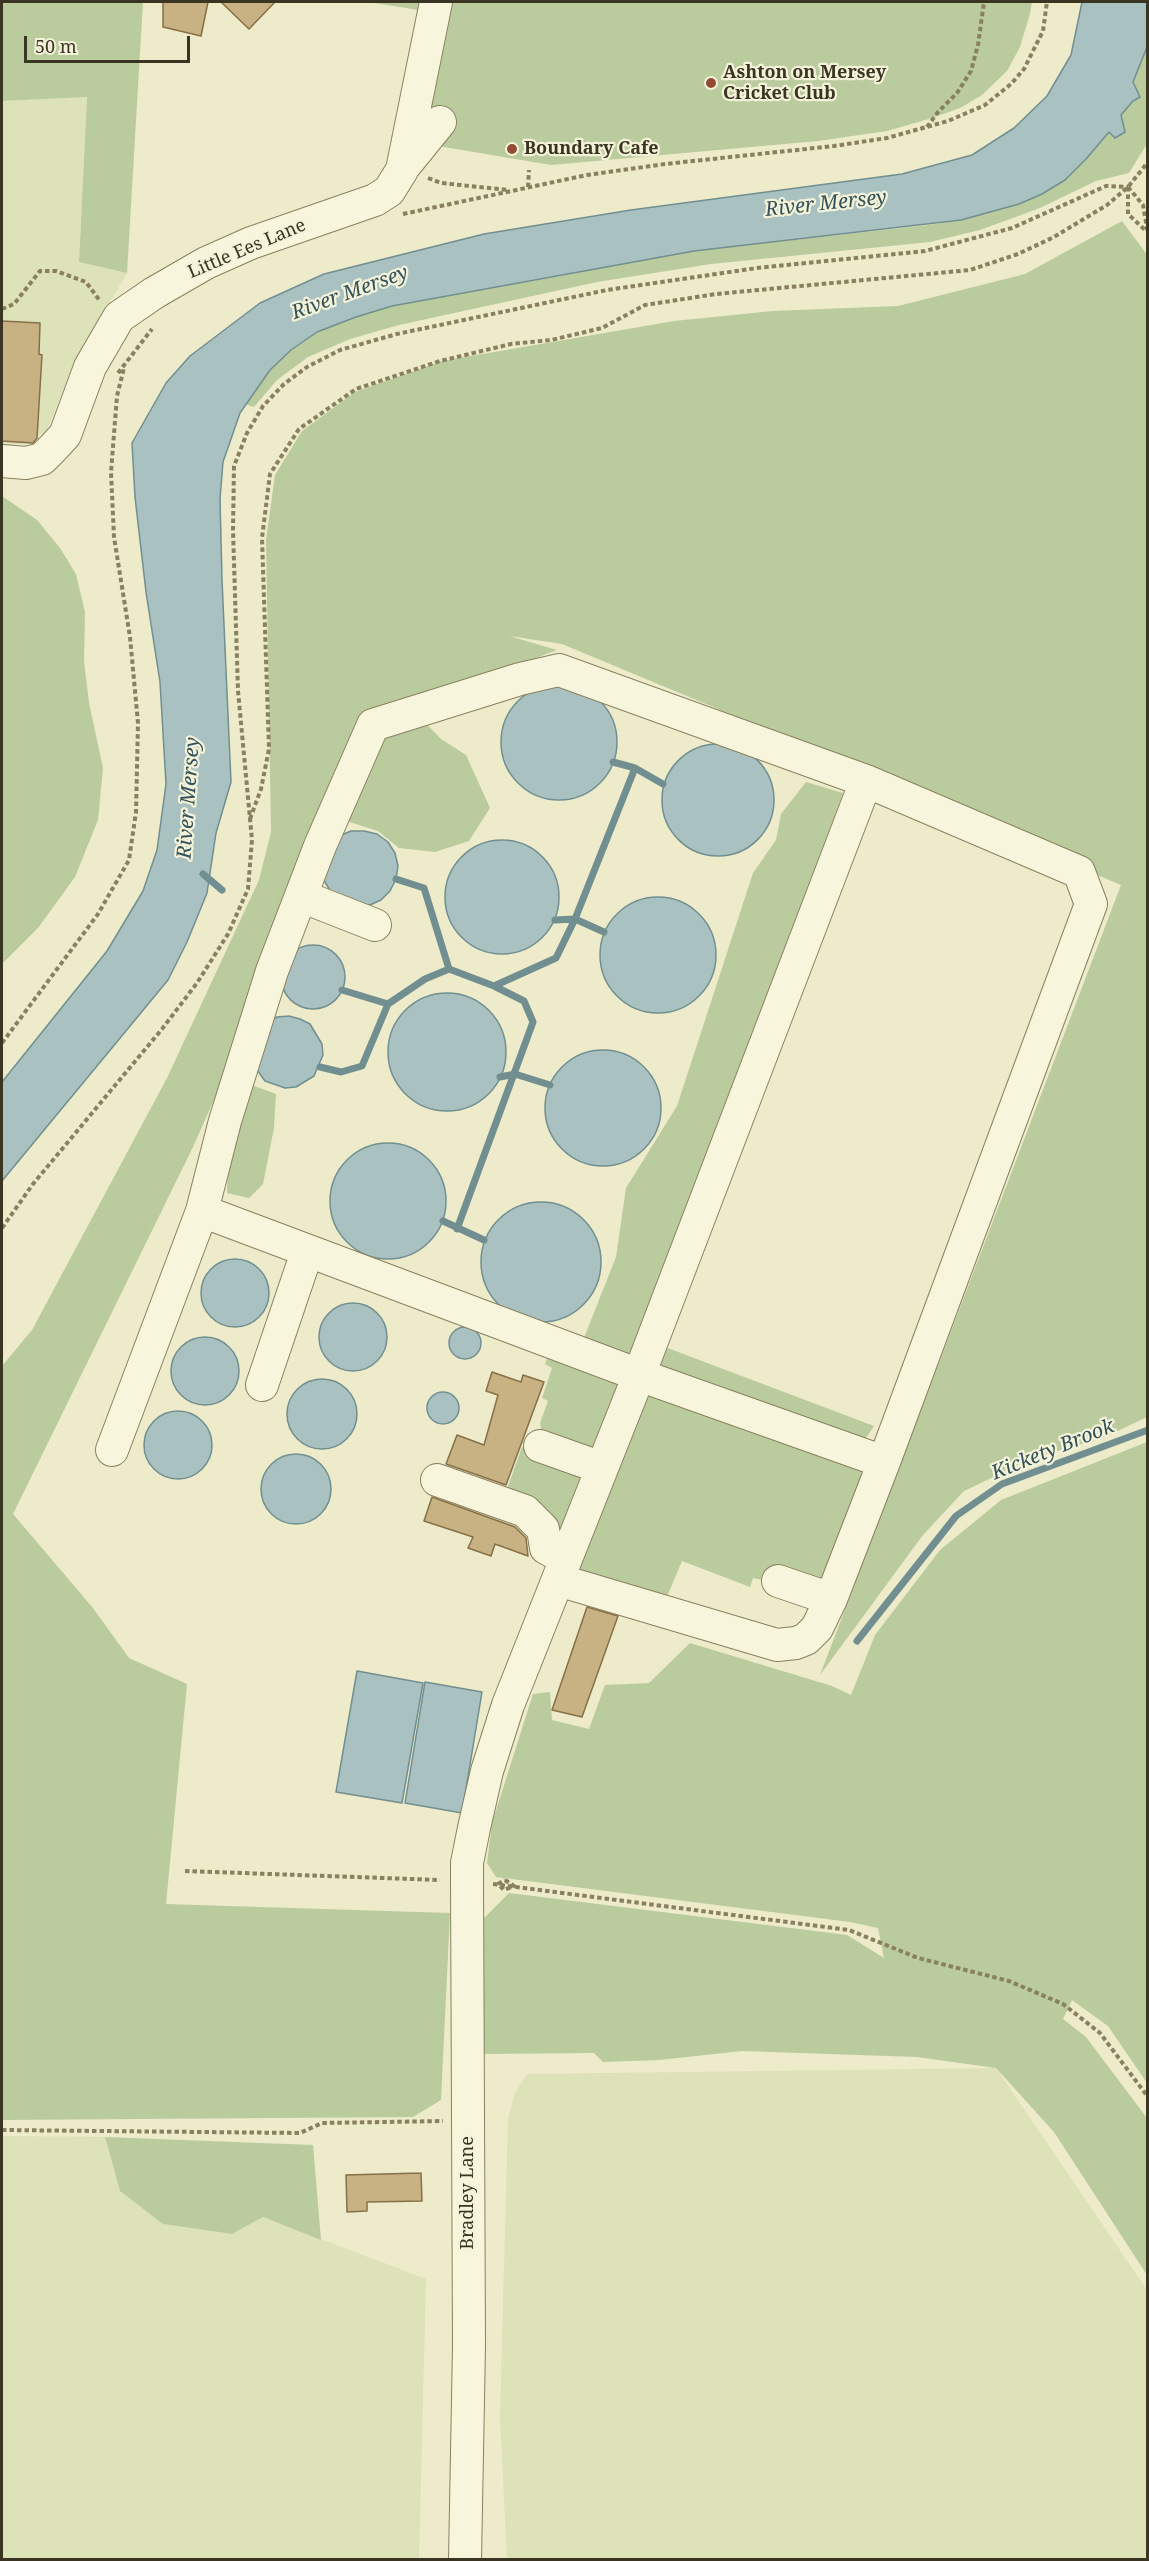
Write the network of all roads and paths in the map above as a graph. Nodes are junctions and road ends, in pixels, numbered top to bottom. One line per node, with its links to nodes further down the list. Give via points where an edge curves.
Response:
1 (436, 2): 7 (street, Little Ees Lane)
2 (984, 2): 5 (path, via 971,71)
3 (1047, 2): 5 (path, via 1043,31 1024,69 1011,84 968,114)
4 (440, 122): 7 (street)
5 (927, 127): 9 (path, via 834,146 665,164)
6 (1148, 162): 10 (path)
7 (402, 170): 11 (path, via 441,183); 15 (street, Little Ees Lane, via 388,191 375,200 290,228 206,263)
8 (529, 170): 9 (path)
9 (528, 187): 11 (path)
10 (1128, 187): 13 (path, via 1143,205); 13 (path, via 1128,214); 19 (path, via 1107,205 1053,237 970,270 716,294 645,305 602,328 440,361 356,389 299,429 270,474 262,538 269,749); 19 (path, via 1106,186 1012,228 925,250 757,268 606,290 397,334 340,350 307,367 263,406 234,466 238,691)
11 (514, 190): 12 (path)
12 (401, 215)
13 (1146, 232)
14 (2, 309): 15 (path, via 14,304 40,271 56,271 86,282)
15 (119, 317): 17 (street, Little Ees Lane, via 90,367 65,435 42,459 26,463)
16 (157, 325): 22 (path, via 124,368 113,429 114,537 130,637 138,723 136,812 129,860 98,914)
17 (2, 461)
18 (866, 781): 20 (street, via 559,670 373,725); 26 (street, Bradley Lane); 30 (street, via 1079,872 1091,903)
19 (250, 820): 24 (path, via 248,889 228,934 162,1029 33,1184)
20 (301, 896): 21 (street); 23 (street, via 272,971)
21 (375, 925)
22 (2, 1042)
23 (201, 1211): 25 (street); 29 (street)
24 (2, 1228)
25 (307, 1252): 26 (street); 27 (street)
26 (639, 1375): 30 (street); 31 (street, Bradley Lane)
27 (262, 1385)
28 (540, 1446): 31 (street)
29 (112, 1450)
30 (884, 1462): 35 (street)
31 (602, 1468): 33 (street, Bradley Lane)
32 (437, 1480): 33 (street, via 525,1511 543,1529 546,1548)
33 (561, 1569): 35 (street, via 777,1645 806,1639 817,1628); 37 (street, Bradley Lane, via 487,1771 467,1863)
34 (778, 1581): 35 (street)
35 (831, 1599)
36 (185, 1871): 37 (path)
37 (467, 1882): 38 (path, via 849,1930 918,1958 1009,1981 1063,2004 1100,2033); 39 (street, Bradley Lane)
38 (1148, 2097)
39 (468, 2120): 40 (path, via 322,2123 300,2133); 41 (street, Bradley Lane)
40 (2, 2130)
41 (465, 2559)

